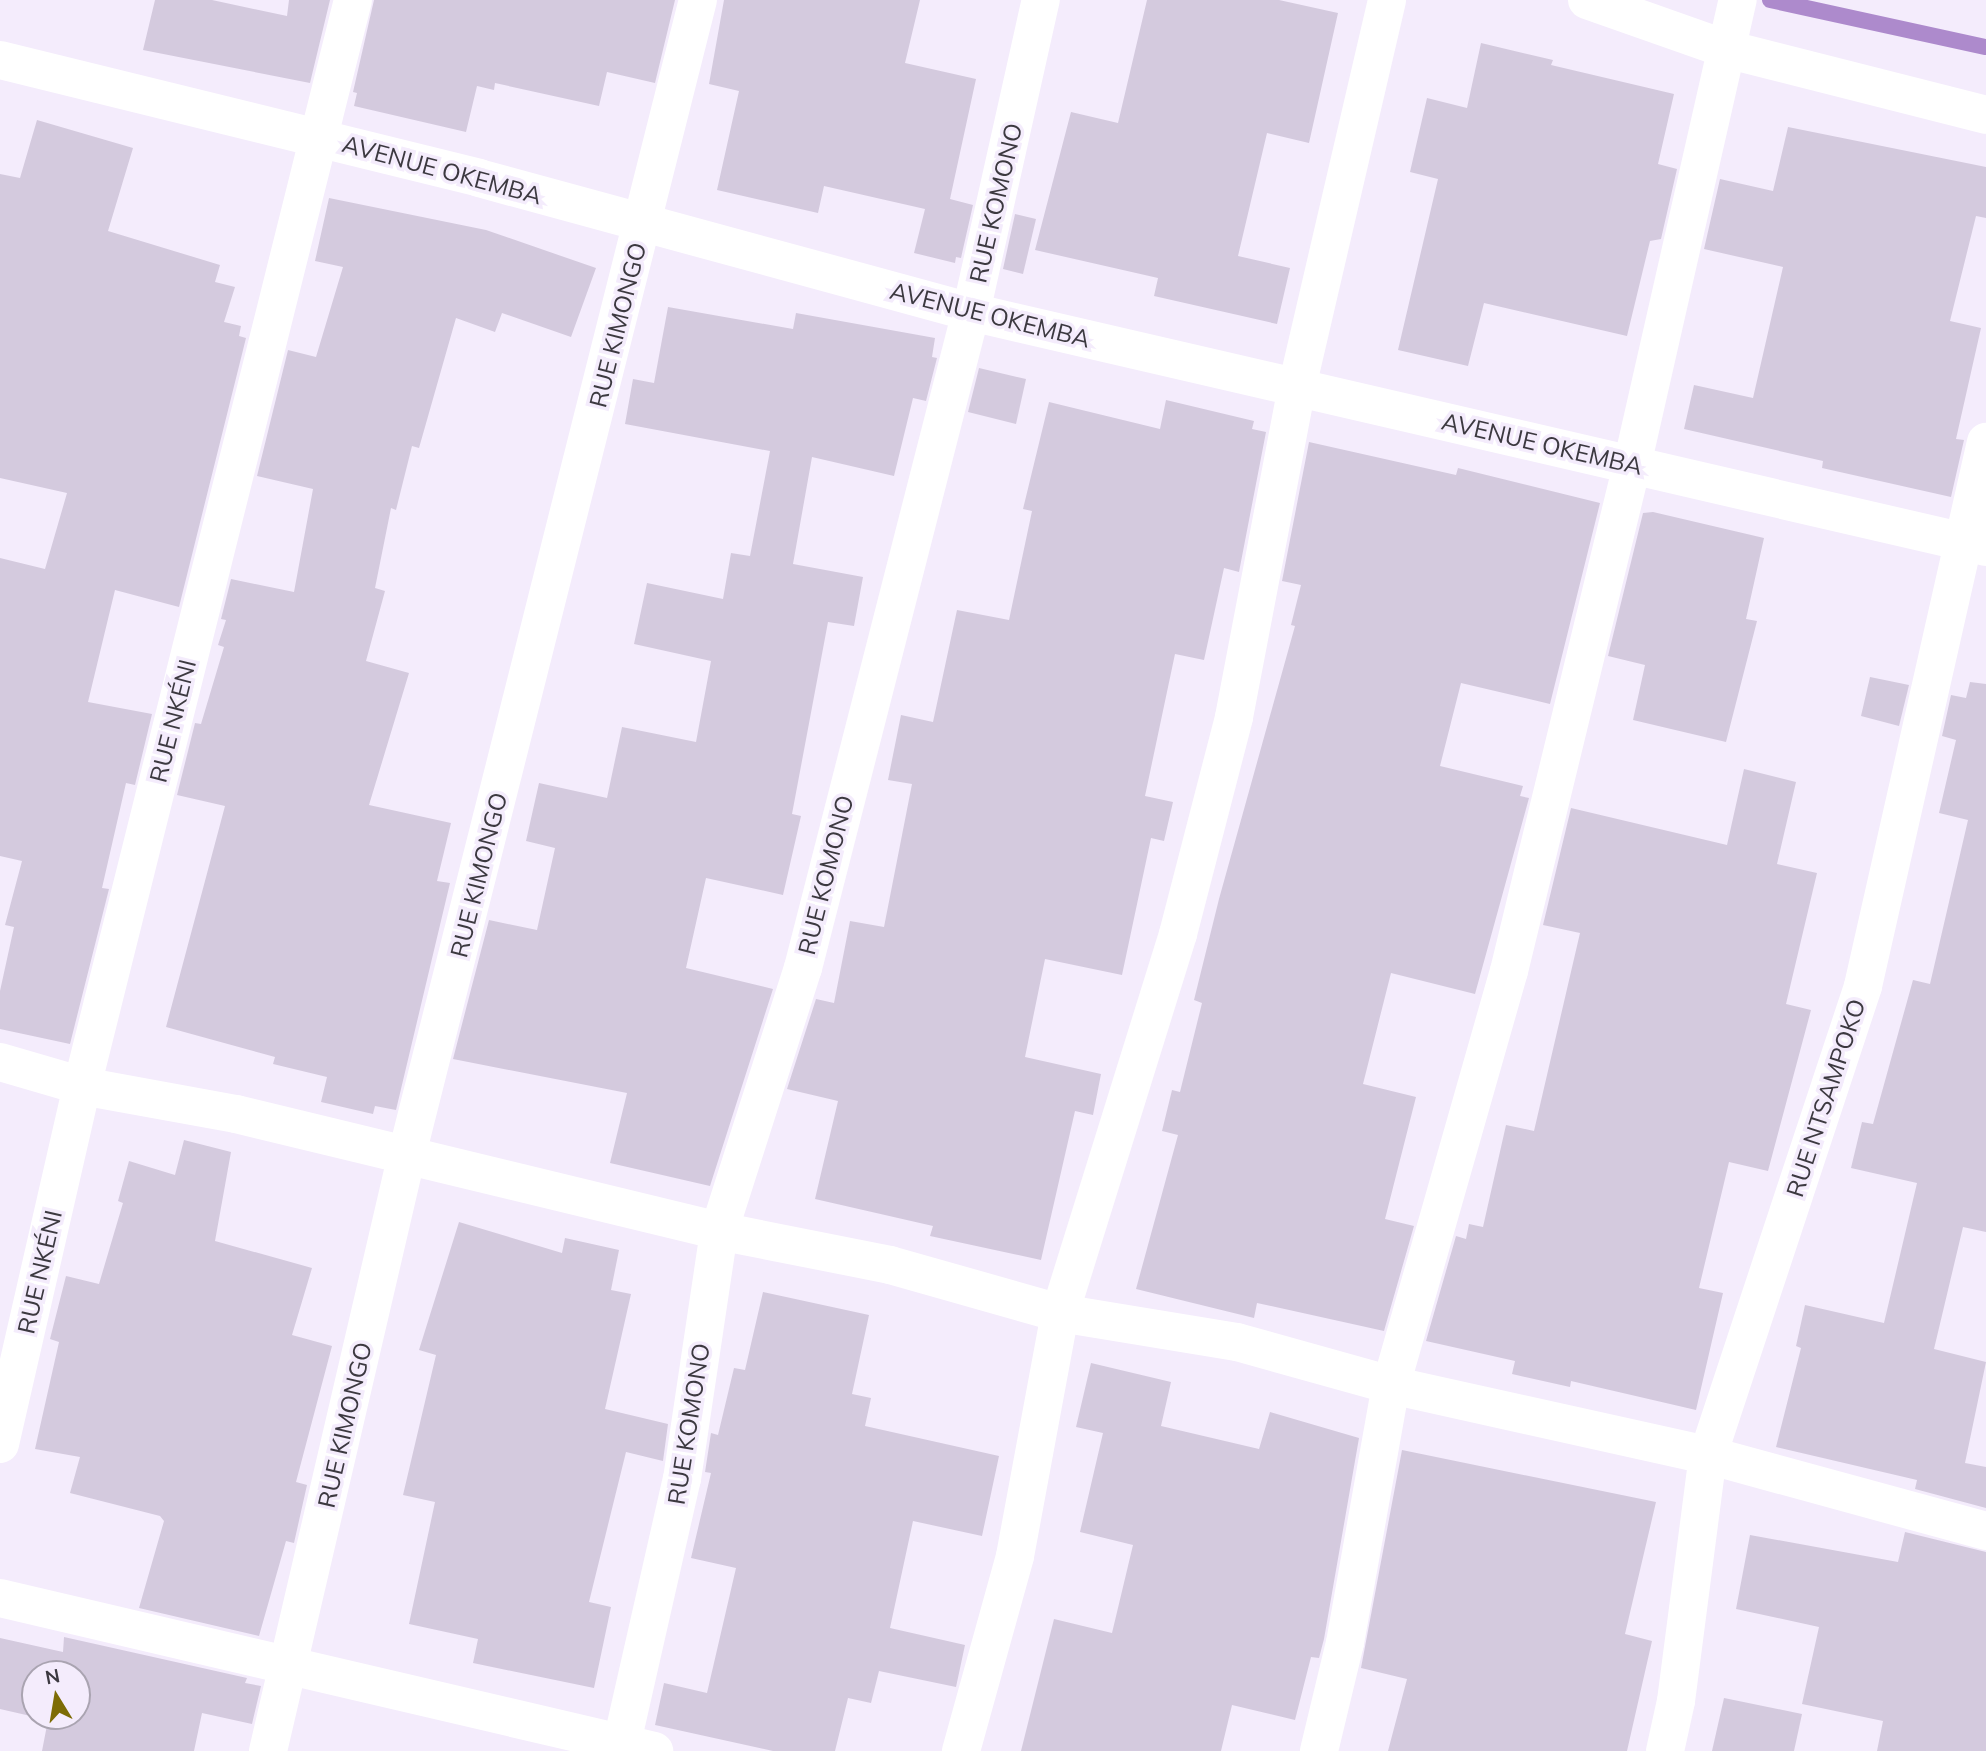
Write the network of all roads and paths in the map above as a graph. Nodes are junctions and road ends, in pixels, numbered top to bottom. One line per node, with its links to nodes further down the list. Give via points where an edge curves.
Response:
1 (353, 0): 10 (street, RUE NKÉNI)
2 (698, 0): 11 (street, RUE KIMONGO)
3 (1041, 0): 12 (street, RUE KOMONO)
4 (1387, 0): 13 (street)
5 (1587, 0): 7 (street)
6 (1738, 0): 7 (street)
7 (1726, 49): 9 (street); 15 (street)
8 (0, 60): 10 (street, AVENUE OKEMBA)
9 (1986, 115)
10 (319, 138): 11 (street, AVENUE OKEMBA); 18 (street, RUE NKÉNI)
11 (642, 225): 12 (street, AVENUE OKEMBA); 19 (street, RUE KIMONGO)
12 (971, 312): 13 (street, AVENUE OKEMBA); 20 (street, RUE KOMONO, via 803,968)
13 (1297, 387): 15 (street, AVENUE OKEMBA); 21 (street, via 1234,717 1178,934)
14 (1986, 442): 16 (street, RUE NTSAMPOKO)
15 (1632, 465): 16 (street, AVENUE OKEMBA); 22 (street, via 1509,971)
16 (1974, 544): 24 (street, RUE NTSAMPOKO, via 1863,986)
17 (0, 1062): 18 (street)
18 (82, 1086): 19 (street, via 236,1114); 23 (street, RUE NKÉNI)
19 (407, 1154): 20 (street); 27 (street, RUE KIMONGO)
20 (719, 1231): 21 (street, via 890,1265); 28 (street, RUE KOMONO, via 682,1479)
21 (1060, 1313): 22 (street, via 1237,1342); 30 (street, via 1015,1556)
22 (1391, 1385): 24 (street); 31 (street, via 1345,1643)
23 (0, 1444)
24 (1708, 1455): 25 (street); 32 (street, RUE NTSAMPOKO, via 1676,1701)
25 (1986, 1531)
26 (0, 1598): 27 (street)
27 (288, 1665): 28 (street); 29 (street, RUE KIMONGO)
28 (632, 1749)
29 (268, 1751)
30 (961, 1751)
31 (1319, 1751)
32 (1665, 1751)

